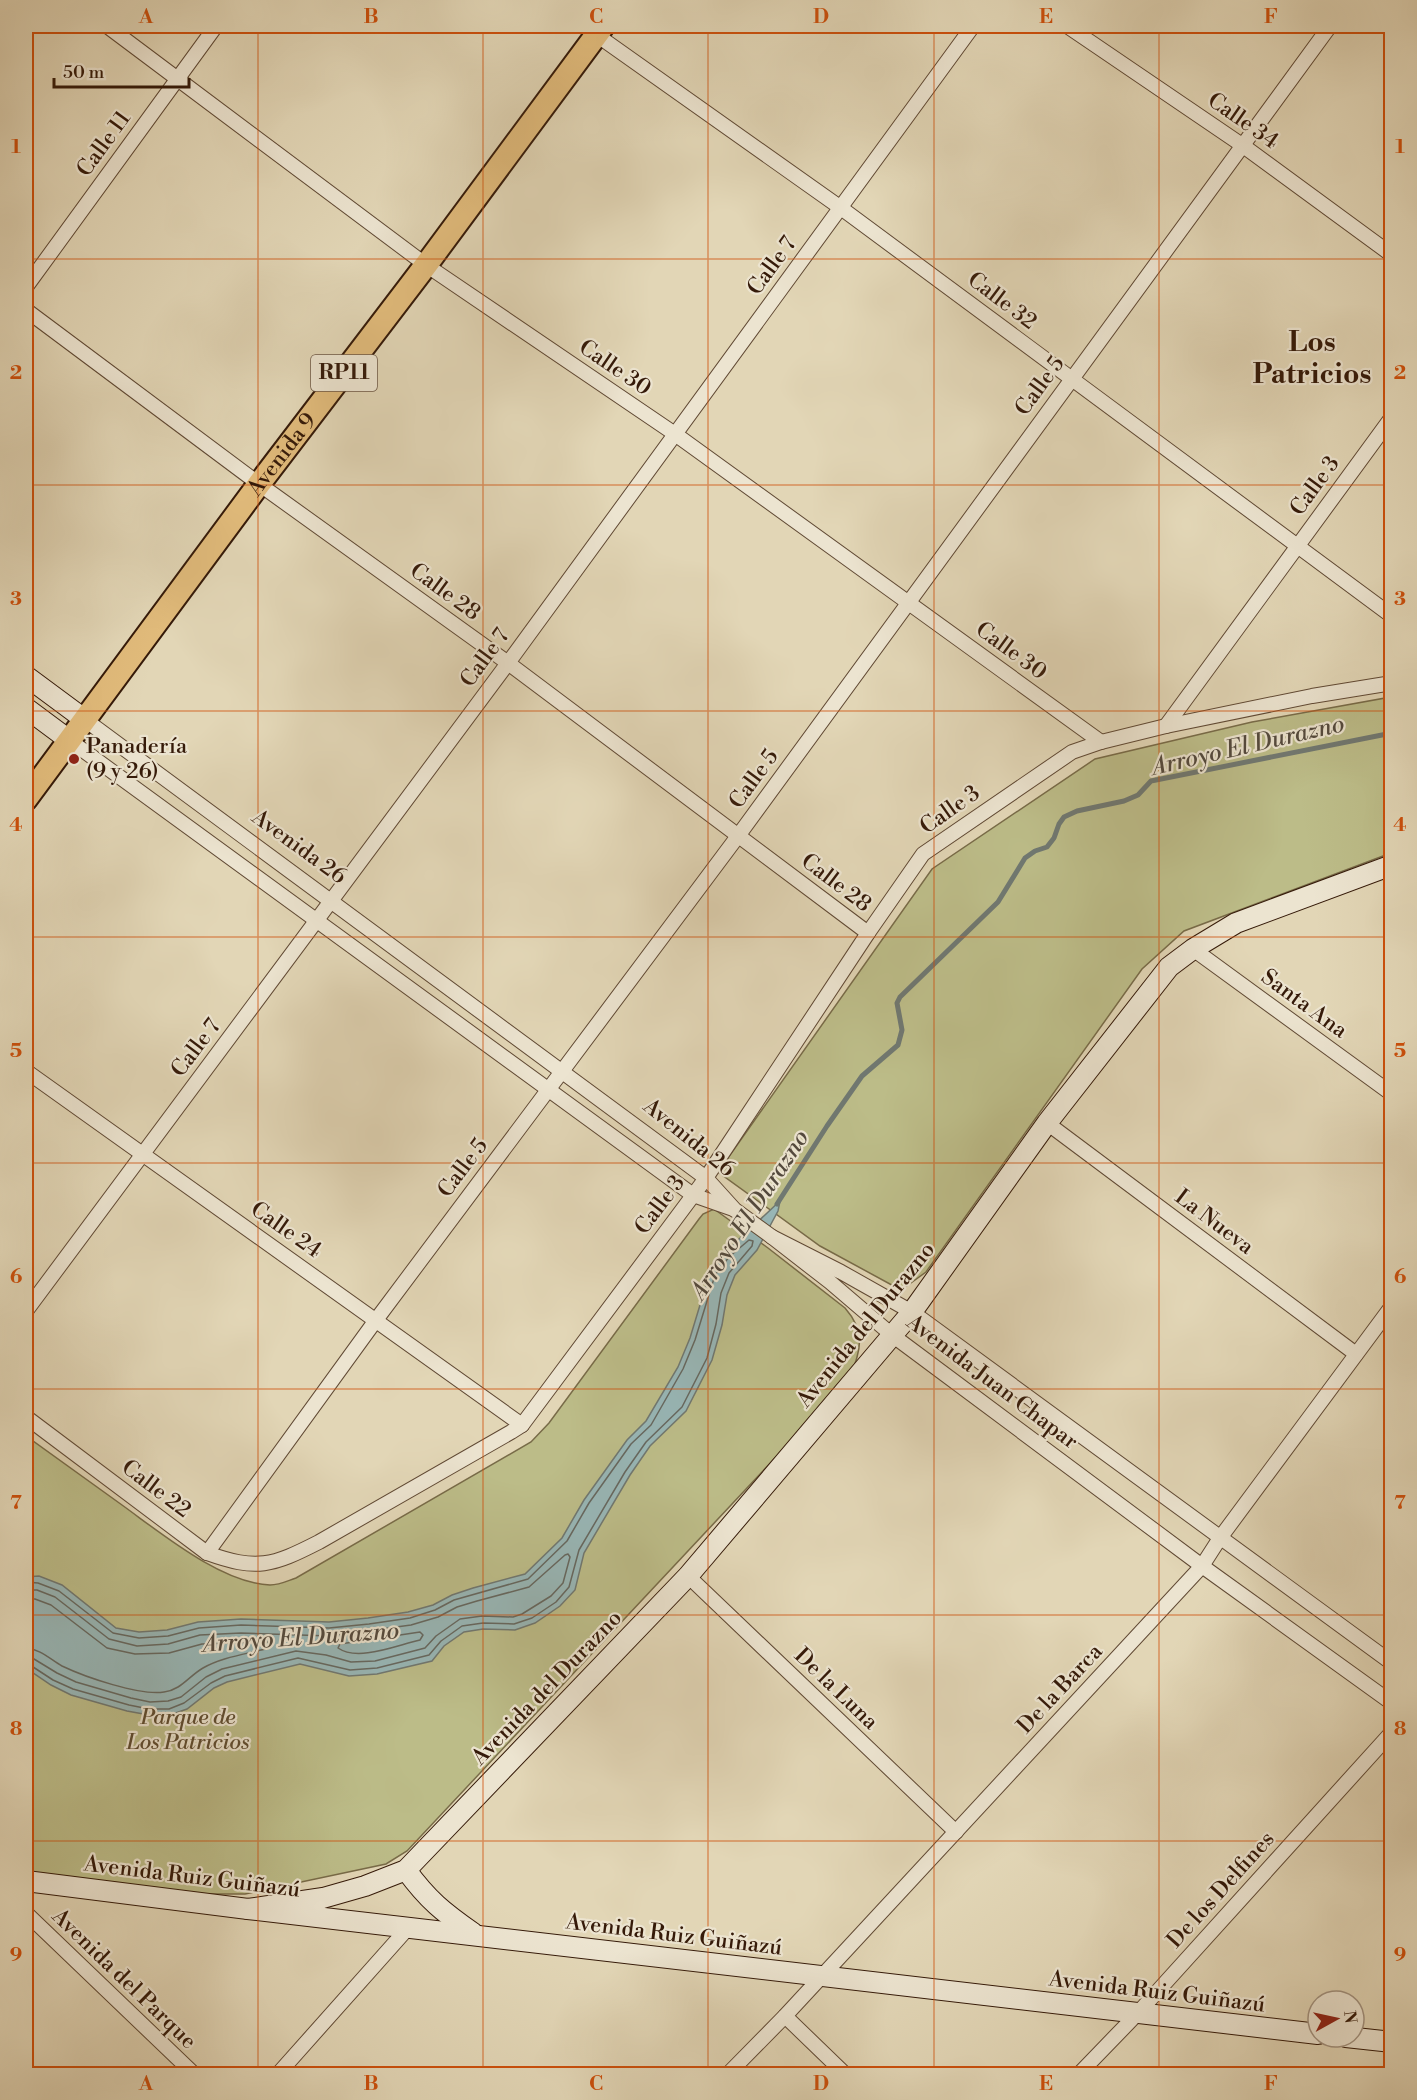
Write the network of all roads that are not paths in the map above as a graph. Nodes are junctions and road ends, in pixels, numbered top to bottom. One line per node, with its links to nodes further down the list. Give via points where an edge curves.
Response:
1 (107, 26): 7 (street, Calle 30)
2 (216, 26): 7 (street, Calle 11)
3 (973, 26): 9 (street, Calle 7)
4 (1067, 26): 8 (street, Calle 34)
5 (1330, 26): 8 (street, Calle 5)
6 (595, 29): 9 (street, Calle 32); 11 (main road, Avenida 9 / RP11)
7 (178, 77): 11 (street, Calle 30); 12 (street, Calle 11)
8 (1242, 145): 10 (street, Calle 34); 14 (street, Calle 5)
9 (841, 208): 14 (street, Calle 32); 16 (street, Calle 7)
10 (1392, 255)
11 (426, 265): 16 (street, Calle 30); 17 (main road, Avenida 9 / RP11)
12 (26, 286)
13 (26, 310): 17 (street, Calle 28)
14 (1072, 379): 18 (street, Calle 32); 19 (street, Calle 5)
15 (1392, 417): 18 (street, Calle 3)
16 (675, 434): 19 (street, Calle 30); 21 (street, Calle 7)
17 (259, 484): 21 (street, Calle 28); 25 (main road, Avenida 9 / RP11)
18 (1297, 546): 20 (street, Calle 32); 26 (street, Calle 3)
19 (908, 603): 28 (street, Calle 30); 30 (street, Calle 5)
20 (1392, 616)
21 (508, 663): 30 (street, Calle 28); 32 (street, Calle 7)
22 (26, 676): 25 (main road, Avenida 26)
23 (1392, 682): 26 (street, Calle 3)
24 (26, 708): 27 (main road, Avenida 26)
25 (84, 719): 27 (main road, Avenida 9 / RP11); 32 (street, Avenida 26)
26 (1166, 726): 28 (street, Calle 3)
27 (69, 740): 29 (main road, Avenida 9 / RP11); 33 (street, Avenida 26)
28 (1101, 742): 34 (street, Calle 3, via 1072,752 923,854)
29 (26, 798)
30 (738, 836): 34 (street, Calle 28); 36 (street, Calle 5)
31 (1392, 865): 35 (main road, Avenida del Durazno, via 1236,923)
32 (331, 901): 33 (street, Calle 7); 36 (street, Avenida 26)
33 (317, 921): 38 (street, Avenida 26); 41 (street, Calle 7)
34 (868, 933): 42 (street, Calle 3)
35 (1193, 949): 39 (street, Santa Ana); 40 (main road, Avenida del Durazno, via 1169,967)
36 (561, 1070): 38 (street, Calle 5); 42 (street, Avenida 26)
37 (26, 1071): 41 (street, Calle 24)
38 (548, 1089): 43 (street, Avenida 26); 49 (street, Calle 5)
39 (1392, 1094)
40 (1047, 1123): 48 (main road, Avenida del Durazno); 51 (street, La Nueva)
41 (143, 1155): 47 (street, Calle 7); 49 (street, Calle 24)
42 (706, 1178): 43 (street, Calle 3); 44 (street, Avenida 26)
43 (693, 1196): 44 (street, Avenida 26); 53 (street, Calle 3)
44 (735, 1210): 45 (street)
45 (772, 1237): 48 (street, Avenida Juan Chapar); 50 (street, Avenida Juan Chapar)
46 (1392, 1306): 51 (street, De la Barca)
47 (26, 1311)
48 (912, 1312): 50 (main road, Avenida del Durazno); 54 (street, Avenida Juan Chapar)
49 (376, 1320): 53 (street, Calle 24); 55 (street, Calle 5)
50 (892, 1335): 57 (street, Avenida Juan Chapar); 58 (main road, Avenida del Durazno)
51 (1356, 1354): 54 (street, De la Barca)
52 (26, 1417): 55 (street, Calle 22)
53 (522, 1425): 56 (street, Calle 3, via 319,1542)
54 (1220, 1538): 57 (street, De la Barca); 59 (street, Avenida Juan Chapar)
55 (207, 1553): 56 (street, Calle 22, via 236,1563)
56 (274, 1562)
57 (1202, 1566): 60 (street, Avenida Juan Chapar); 62 (street, De la Barca)
58 (688, 1576): 62 (street, De la Luna); 63 (main road, Avenida del Durazno)
59 (1392, 1663)
60 (1392, 1703)
61 (1392, 1732): 70 (street, De los Delfines)
62 (956, 1832): 69 (street, De la Barca)
63 (406, 1870): 65 (main road, via 323,1898); 68 (main road, via 441,1911)
64 (26, 1881): 65 (main road, Avenida Ruiz Guiñazú)
65 (248, 1909): 67 (main road, Avenida Ruiz Guiñazú)
66 (26, 1913): 75 (street, Avenida del Parque)
67 (408, 1928): 68 (main road, Avenida Ruiz Guiñazú); 76 (street)
68 (476, 1936): 69 (main road, Avenida Ruiz Guiñazú)
69 (822, 1976): 70 (main road, Avenida Ruiz Guiñazú); 71 (street, De la Barca)
70 (1137, 2014): 72 (main road, Avenida Ruiz Guiñazú); 79 (street, De los Delfines)
71 (785, 2016): 77 (street, De la Barca); 78 (street)
72 (1306, 2033)
73 (1366, 2039): 74 (main road)
74 (1392, 2042)
75 (194, 2074)
76 (278, 2074)
77 (728, 2074)
78 (845, 2074)
79 (1079, 2074)

